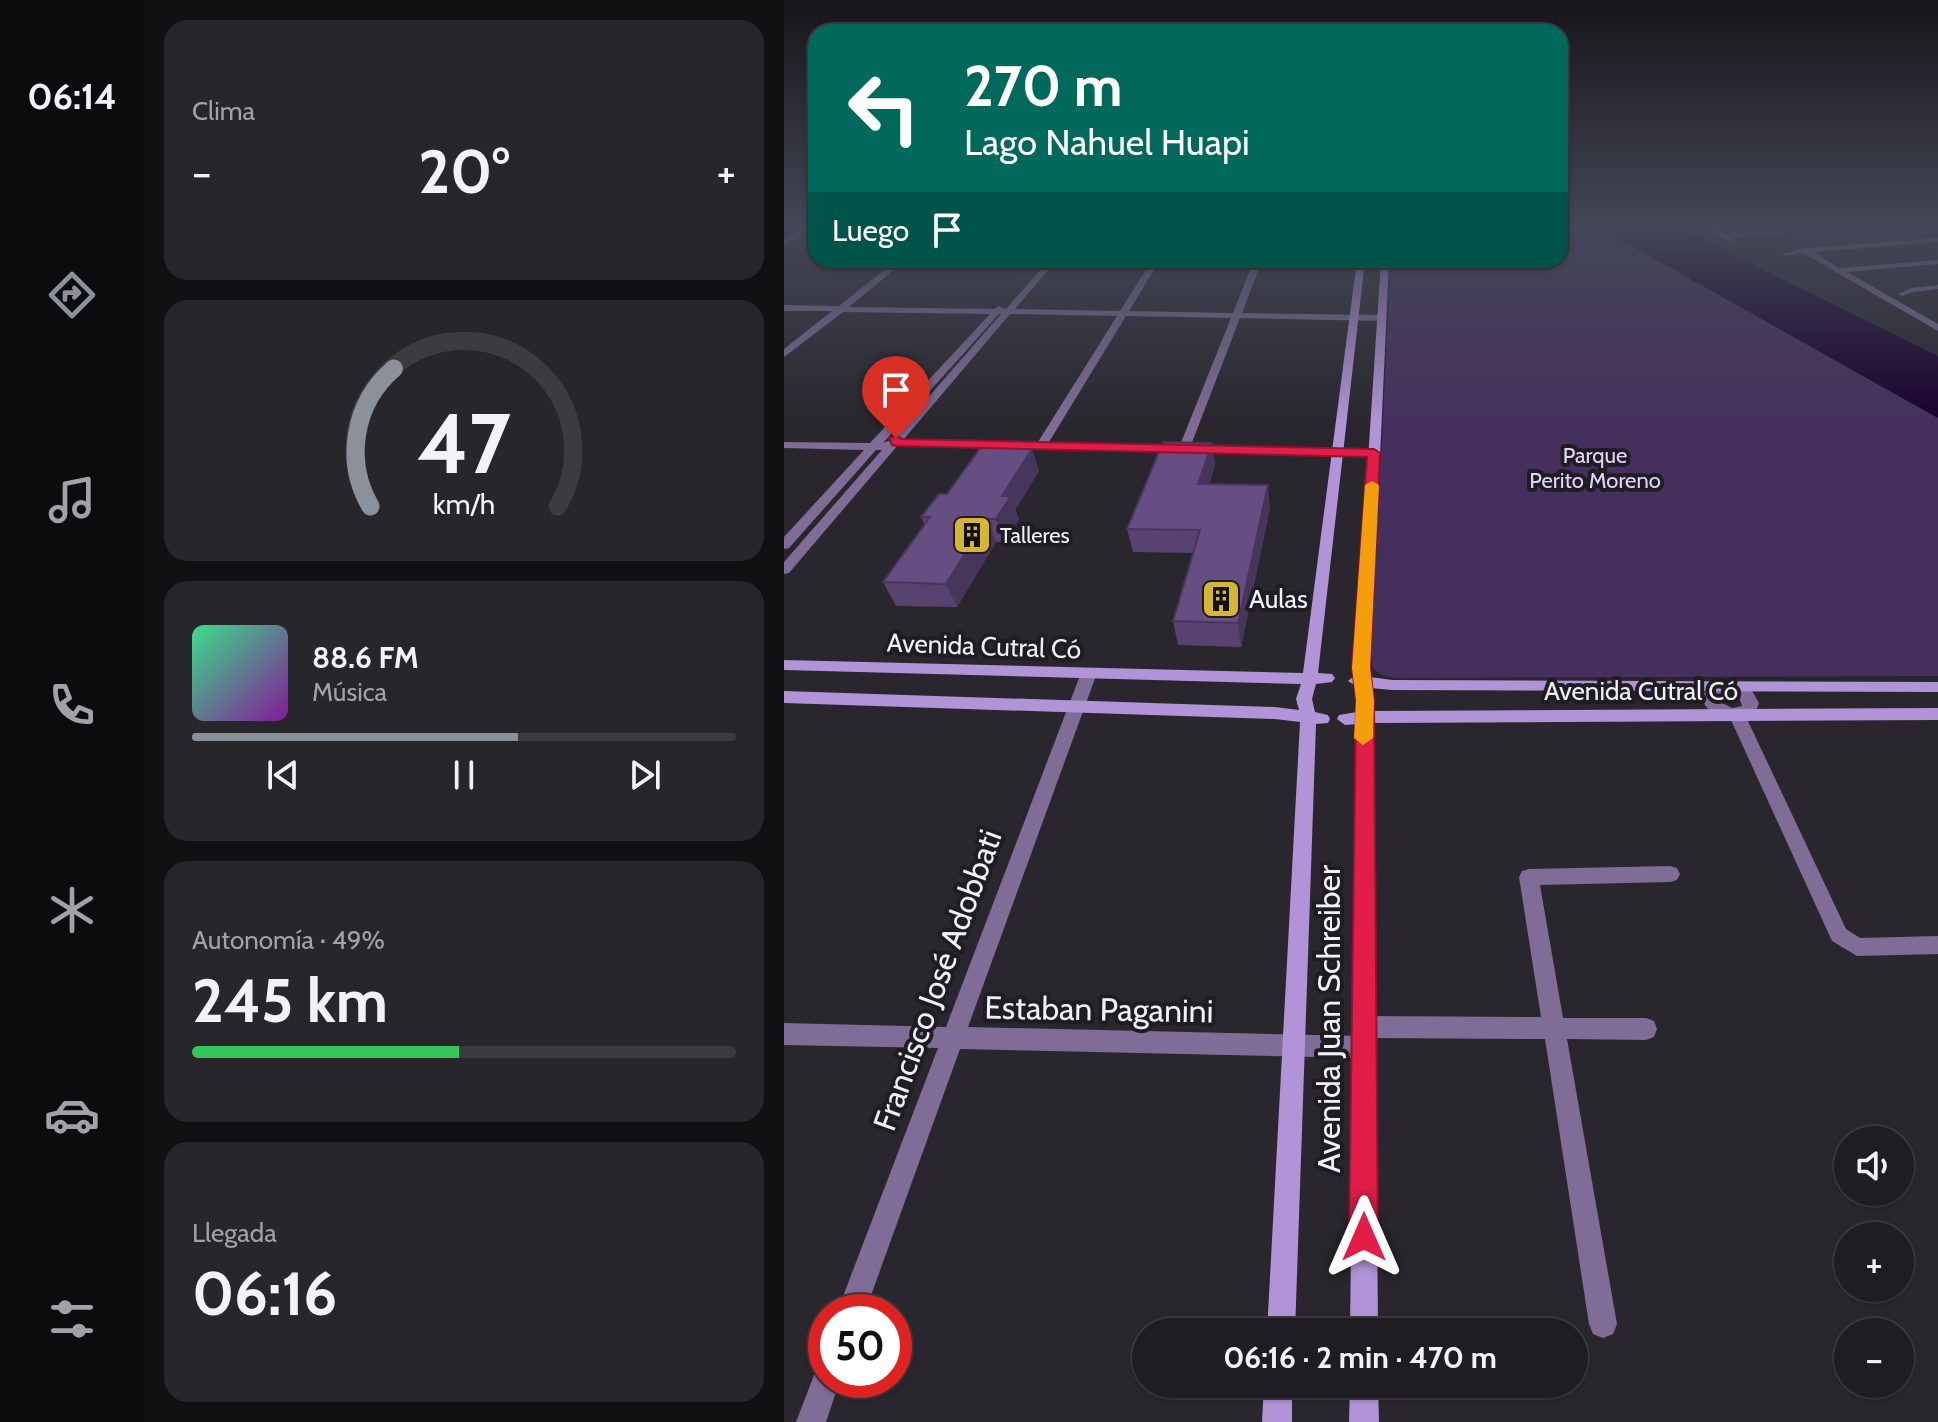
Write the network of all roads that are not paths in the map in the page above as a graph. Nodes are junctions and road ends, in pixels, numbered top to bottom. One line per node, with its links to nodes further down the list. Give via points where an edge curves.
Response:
1 (862, 292): 12 (street)
2 (1014, 292): 13 (street)
3 (1026, 292): 14 (street)
4 (1136, 292): 15 (street)
5 (1245, 292): 17 (street)
6 (1357, 292): 19 (main road, Avenida Juan Schreiber)
7 (1383, 292): 20 (main road, Avenida Juan Schreiber)
8 (1877, 292): 18 (street)
9 (1906, 292): 10 (street)
10 (1902, 294)
11 (784, 308): 12 (street)
12 (841, 309): 13 (street); 22 (street)
13 (997, 311): 14 (street); 24 (street)
14 (1010, 311): 15 (street); 25 (street)
15 (1123, 313): 17 (street); 27 (street)
16 (1938, 314): 18 (street)
17 (1236, 315): 19 (street); 29 (street)
18 (1918, 316): 21 (street)
19 (1354, 317): 20 (street); 30 (main road, Avenida Juan Schreiber)
20 (1382, 318): 31 (main road, Avenida Juan Schreiber)
21 (1938, 328)
22 (784, 354)
23 (784, 435): 24 (street)
24 (882, 437): 25 (street); 28 (street)
25 (897, 442): 27 (street); 28 (street); 33 (street)
26 (784, 445): 28 (street)
27 (1041, 446): 29 (street)
28 (873, 447): 32 (street)
29 (1184, 449): 30 (street)
30 (1337, 452): 31 (street); 40 (main road, Avenida Juan Schreiber)
31 (1374, 453): 39 (main road, Avenida Juan Schreiber)
32 (784, 545)
33 (784, 570)
34 (784, 665): 35 (main road, Avenida Cutral Có)
35 (1089, 673): 40 (main road, Avenida Cutral Có); 41 (street, Francisco José Adobbati)
36 (1724, 686): 37 (main road, Avenida Cutral Có); 39 (main road, Avenida Cutral Có, via 1408,686); 43 (street, via 1745,693 1751,703 1748,711)
37 (1938, 687)
38 (784, 697): 41 (main road)
39 (1358, 700): 40 (main road); 40 (main road, via 1327,678); 43 (main road, Avenida Cutral Có); 49 (main road, Avenida Juan Schreiber)
40 (1311, 702): 41 (main road); 51 (main road, Avenida Juan Schreiber)
41 (1077, 706): 50 (street, Francisco José Adobbati)
42 (1938, 714): 43 (main road, Avenida Cutral Có)
43 (1737, 715): 45 (street, via 1839,935 1857,947)
44 (1670, 874): 46 (street, via 1529,877)
45 (1938, 945)
46 (1555, 1028): 47 (street, Estaban Paganini); 49 (street, Estaban Paganini); 55 (street)
47 (1646, 1029)
48 (784, 1034): 50 (street, Estaban Paganini)
49 (1364, 1037): 51 (street, Estaban Paganini); 54 (main road, Avenida Juan Schreiber)
50 (954, 1038): 51 (street, Estaban Paganini); 52 (street, Francisco José Adobbati)
51 (1293, 1045): 53 (main road, Avenida Juan Schreiber)
52 (858, 1294)
53 (1282, 1318)
54 (1364, 1318)
55 (1603, 1324)
56 (820, 1398): 59 (street)
57 (1278, 1398): 60 (main road)
58 (1364, 1398): 61 (main road)
59 (811, 1422)
60 (1277, 1422)
61 (1364, 1422)

